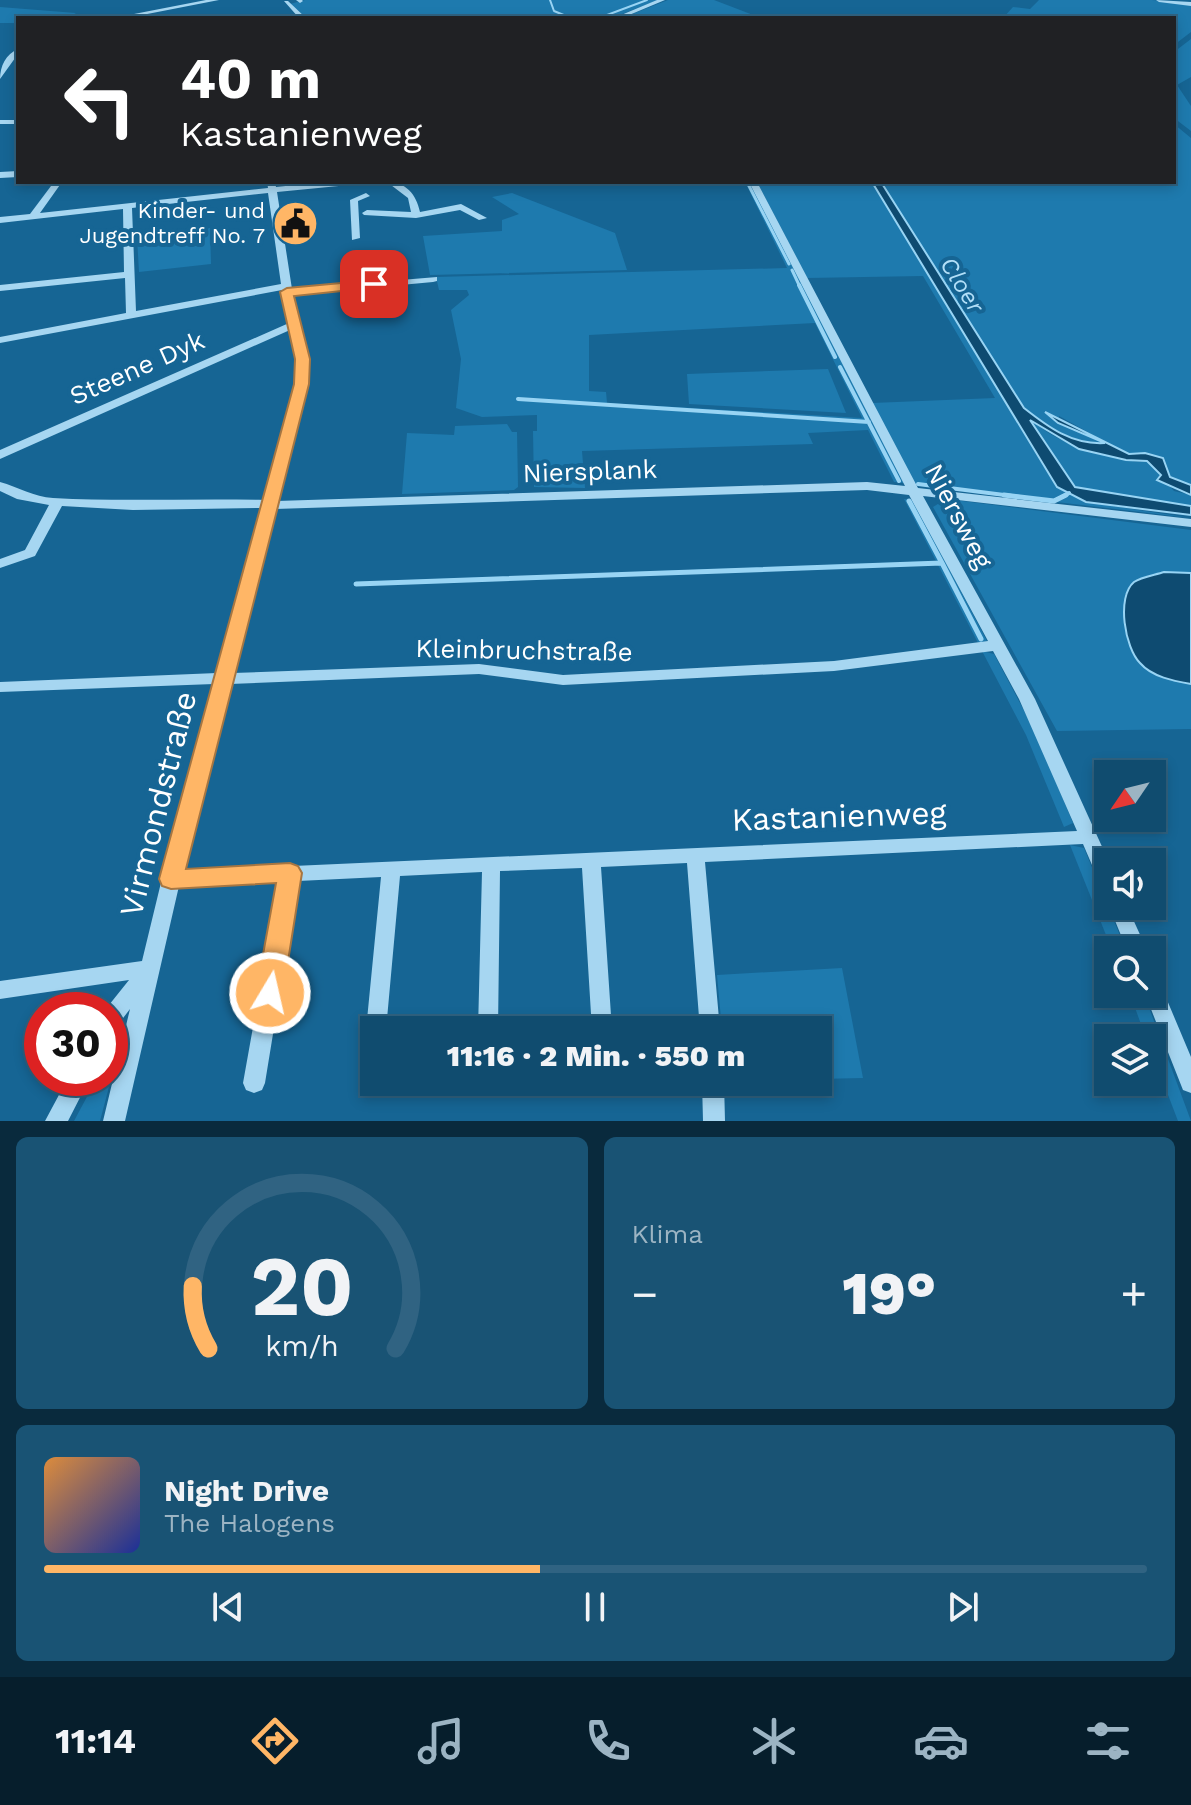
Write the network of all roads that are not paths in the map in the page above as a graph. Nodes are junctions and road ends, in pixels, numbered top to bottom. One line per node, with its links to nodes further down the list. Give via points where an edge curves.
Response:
1 (164, 0): 9 (street)
2 (171, 0): 8 (street)
3 (216, 0): 8 (street)
4 (662, 0): 13 (street)
5 (1159, 0): 7 (street)
6 (286, 2): 12 (street)
7 (1191, 4)
8 (177, 12): 9 (street); 11 (street)
9 (137, 14): 10 (street)
10 (132, 16)
11 (170, 16)
12 (301, 16)
13 (622, 16)
14 (0, 53): 15 (street)
15 (15, 53): 16 (street)
16 (0, 77)
17 (57, 184): 26 (street)
18 (318, 184): 21 (street)
19 (394, 184): 25 (street, via 412,197)
20 (754, 184): 39 (street, Niersweg)
21 (272, 187): 23 (street); 33 (street, Virmondstraße)
22 (366, 196): 29 (street, via 354,200)
23 (127, 207): 26 (street); 30 (street)
24 (367, 213): 25 (street)
25 (416, 215): 27 (street, via 461,207)
26 (32, 217): 28 (street)
27 (482, 218)
28 (0, 220)
29 (355, 238)
30 (129, 275): 32 (street); 34 (street)
31 (433, 279): 33 (street)
32 (0, 288)
33 (286, 289): 34 (street); 35 (street, Virmondstraße)
34 (131, 315): 36 (street)
35 (294, 324): 37 (street, Steene Dyk); 43 (street, Virmondstraße, via 303,378)
36 (0, 340)
37 (0, 455)
38 (0, 486): 40 (street)
39 (912, 488): 43 (street, Niersplank); 44 (street, Niersplank); 46 (street, Niersweg)
40 (16, 497): 41 (street); 42 (street)
41 (58, 501): 43 (street, via 124,506); 45 (street, via 30,553)
42 (0, 504)
43 (269, 504): 47 (street, Virmondstraße)
44 (1191, 523)
45 (0, 564)
46 (997, 645): 47 (street, Kleinbruchstraße, via 850,665 563,680 479,669); 49 (street, Niersweg, via 1050,745)
47 (222, 678): 48 (street, Kleinbruchstraße); 56 (street, Virmondstraße)
48 (0, 687)
49 (1090, 837): 50 (street, Niersweg); 51 (street, Kastanienweg)
50 (1094, 848)
51 (695, 854): 52 (street, Kastanienweg); 64 (street)
52 (591, 859): 53 (street, Kastanienweg); 63 (street)
53 (491, 863): 54 (street, Kastanienweg); 62 (street)
54 (391, 869): 55 (street, Kastanienweg); 61 (street)
55 (290, 873): 56 (street, Kastanienweg); 65 (street)
56 (171, 879): 57 (street, Virmondstraße)
57 (150, 968): 58 (street); 59 (street); 70 (street, Virmondstraße)
58 (0, 990)
59 (128, 996)
60 (1161, 1008): 66 (street)
61 (377, 1016)
62 (488, 1016)
63 (601, 1016)
64 (709, 1016)
65 (254, 1083)
66 (1191, 1083)
67 (69, 1096): 69 (street)
68 (713, 1096): 71 (street)
69 (56, 1121)
70 (114, 1121)
71 (714, 1121)

